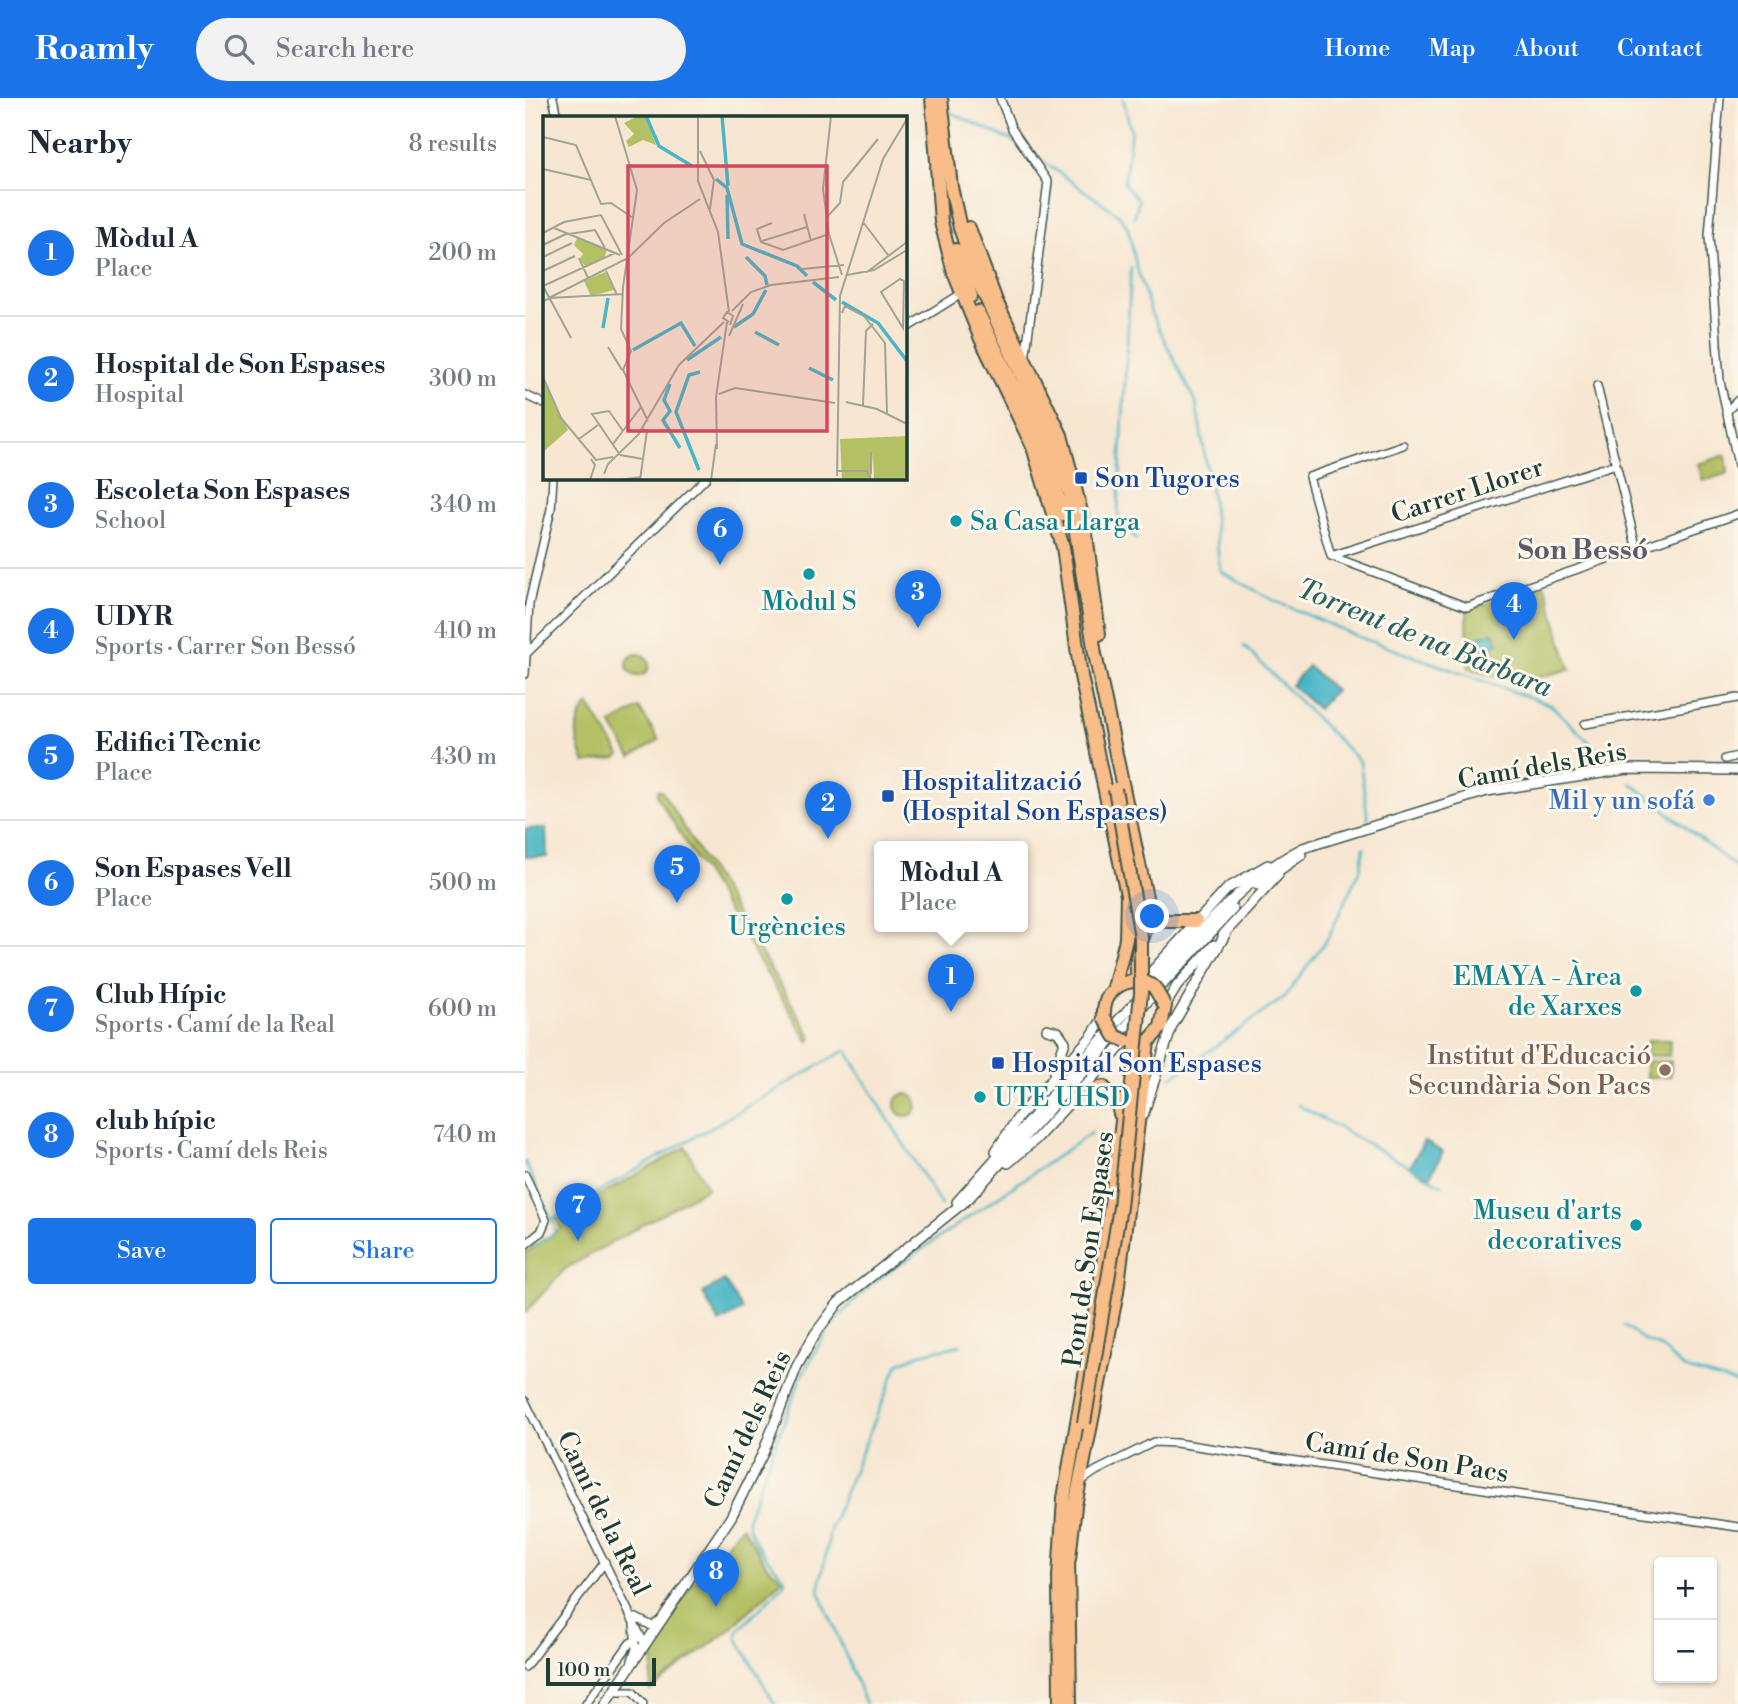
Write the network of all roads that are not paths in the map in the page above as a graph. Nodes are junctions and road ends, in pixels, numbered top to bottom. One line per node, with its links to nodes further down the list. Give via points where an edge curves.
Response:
1 (553, 98): 6 (street)
2 (932, 98): 8 (main road)
3 (941, 98): 7 (main road)
4 (1000, 98): 11 (street, via 1012,129 1048,182)
5 (1720, 98): 16 (street, via 1709,236 1720,381)
6 (557, 116)
7 (944, 136): 11 (main road, via 986,278); 26 (main road, via 955,208 979,283 1054,445 1070,494 1091,631)
8 (937, 167): 9 (main road, via 941,222); 26 (main road, via 944,209 970,295 1045,452 1058,493)
9 (961, 294): 10 (street); 33 (main road, via 1033,447 1055,513 1081,677)
10 (907, 328)
11 (1025, 360): 28 (main road, via 1061,435 1085,527)
12 (1597, 386): 18 (street)
13 (525, 394): 15 (street)
14 (1738, 400): 16 (street)
15 (543, 403)
16 (1727, 412): 19 (street)
17 (1403, 445): 24 (street, via 1309,477)
18 (1616, 464): 23 (street); 24 (street, Carrer Llorer)
19 (1738, 464)
20 (553, 480): 25 (street, via 551,509 529,604)
21 (704, 480): 25 (street)
22 (1738, 514): 23 (street)
23 (1637, 550): 24 (street, via 1467,607)
24 (1331, 556)
25 (526, 653): 27 (street)
26 (1090, 656): 28 (main road); 33 (main road); 56 (main road, Pont de Son Espases, bridge, via 1141,937 1141,993 1120,1207)
27 (525, 674)
28 (1104, 690): 38 (main road)
29 (1738, 698): 30 (street)
30 (1585, 723)
31 (1738, 756): 32 (street)
32 (1725, 759)
33 (1101, 766): 42 (main road, via 1126,895 1126,939)
34 (1738, 771): 35 (street, Camí dels Reis, via 1627,769 1487,790)
35 (1317, 844): 36 (street, Camí dels Reis); 37 (street, Camí dels Reis)
36 (1292, 860): 40 (street); 41 (street, Camí dels Reis, via 1254,887)
37 (1276, 861): 39 (street, via 1228,888); 41 (street, Camí dels Reis, via 1210,921)
38 (1148, 907): 39 (main road, via 1166,921); 41 (main road, via 1134,961)
39 (1196, 920): 41 (street)
40 (1226, 933): 43 (street, via 1177,986); 50 (street, via 1172,1026)
41 (1150, 985): 42 (main road); 43 (main road, bridge); 45 (street, Camí dels Reis)
42 (1114, 988): 45 (main road, via 1105,1002)
43 (1165, 1006): 46 (main road, via 1161,1027)
44 (1047, 1029): 48 (street, via 1058,1032 1065,1042)
45 (1120, 1031): 46 (main road); 48 (street, via 1091,1037); 49 (street); 51 (main road)
46 (1152, 1037): 50 (main road)
47 (1108, 1038): 52 (street, Camí dels Reis)
48 (1047, 1086): 52 (street, via 1019,1116)
49 (1079, 1092): 51 (main road, via 1103,1087 1117,1101); 52 (street, via 1035,1139)
50 (1139, 1127): 57 (main road, via 1117,1292)
51 (1119, 1149): 58 (main road)
52 (991, 1169): 63 (street, Camí dels Reis, via 968,1199 839,1302 815,1334 742,1498)
53 (525, 1175): 54 (street, via 546,1220 541,1232)
54 (525, 1245)
55 (525, 1401): 61 (street, Camí de la Real)
56 (1084, 1423): 58 (main road); 60 (main road)
57 (1079, 1483): 59 (street, Camí de Son Pacs, via 1154,1442 1176,1443); 60 (main road)
58 (1062, 1521): 70 (main road)
59 (1738, 1527)
60 (1069, 1559): 71 (main road)
61 (605, 1562): 62 (street, Camí de la Real); 65 (street)
62 (632, 1616): 63 (street, via 652,1626); 64 (street, Camí de la Real)
63 (663, 1618): 64 (street, Camí dels Reis)
64 (640, 1643): 66 (street, Camí dels Reis); 67 (street, via 630,1643)
65 (525, 1667)
66 (613, 1692): 68 (street, Camí dels Reis); 69 (street, via 633,1692)
67 (586, 1704)
68 (605, 1704)
69 (643, 1704)
70 (1060, 1704)
71 (1070, 1704)

